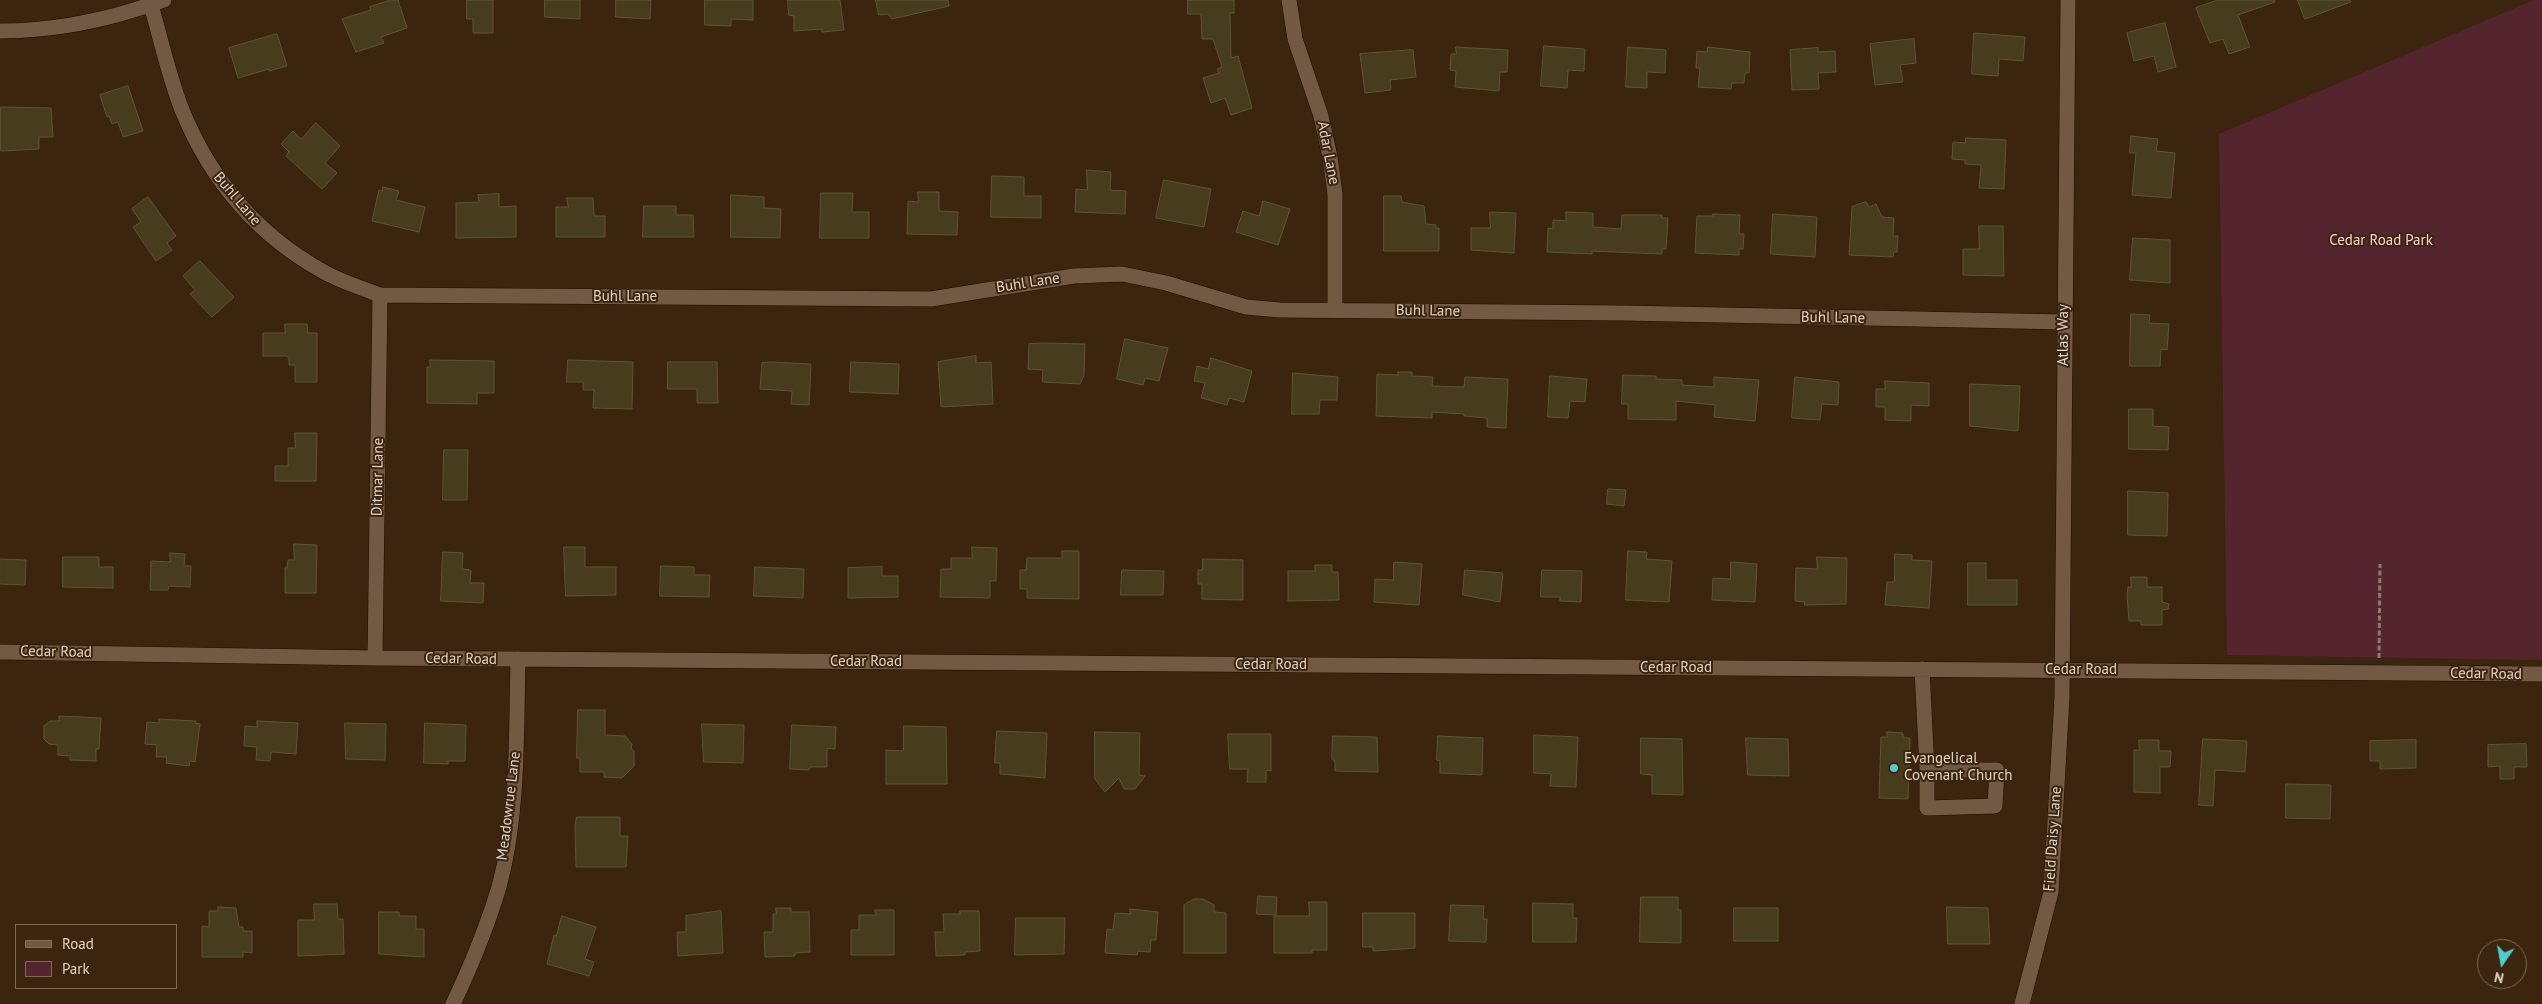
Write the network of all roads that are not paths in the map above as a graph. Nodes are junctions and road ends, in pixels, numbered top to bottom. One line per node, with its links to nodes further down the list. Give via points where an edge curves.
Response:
1 (1289, 0): 6 (street, Adar Lane, via 1295,40 1321,116 1330,157 1335,194)
2 (2068, 0): 7 (street, Atlas Way)
3 (157, 2): 4 (street, via 82,23 33,31); 5 (street, Buhl Lane, via 182,109 204,158 232,199 270,237 325,273)
4 (0, 30)
5 (380, 295): 6 (street, Buhl Lane, via 931,299 1074,276 1122,274 1166,282 1246,307); 9 (street, Ditmar Lane)
6 (1335, 310): 7 (street, Buhl Lane)
7 (2064, 322): 12 (street, Atlas Way)
8 (0, 652): 9 (street, Cedar Road)
9 (375, 658): 10 (street, Cedar Road)
10 (518, 659): 11 (street, Cedar Road); 15 (street, Meadowrue Lane, via 517,742 511,822 499,886)
11 (1922, 669): 12 (street, Cedar Road); 14 (street)
12 (2063, 670): 13 (street, Cedar Road); 16 (street, Field Daisy Lane, via 2051,892)
13 (2542, 674)
14 (1927, 770): 14 (street, via 1997,770 1995,806 1927,808)
15 (454, 1004)
16 (2022, 1004)

